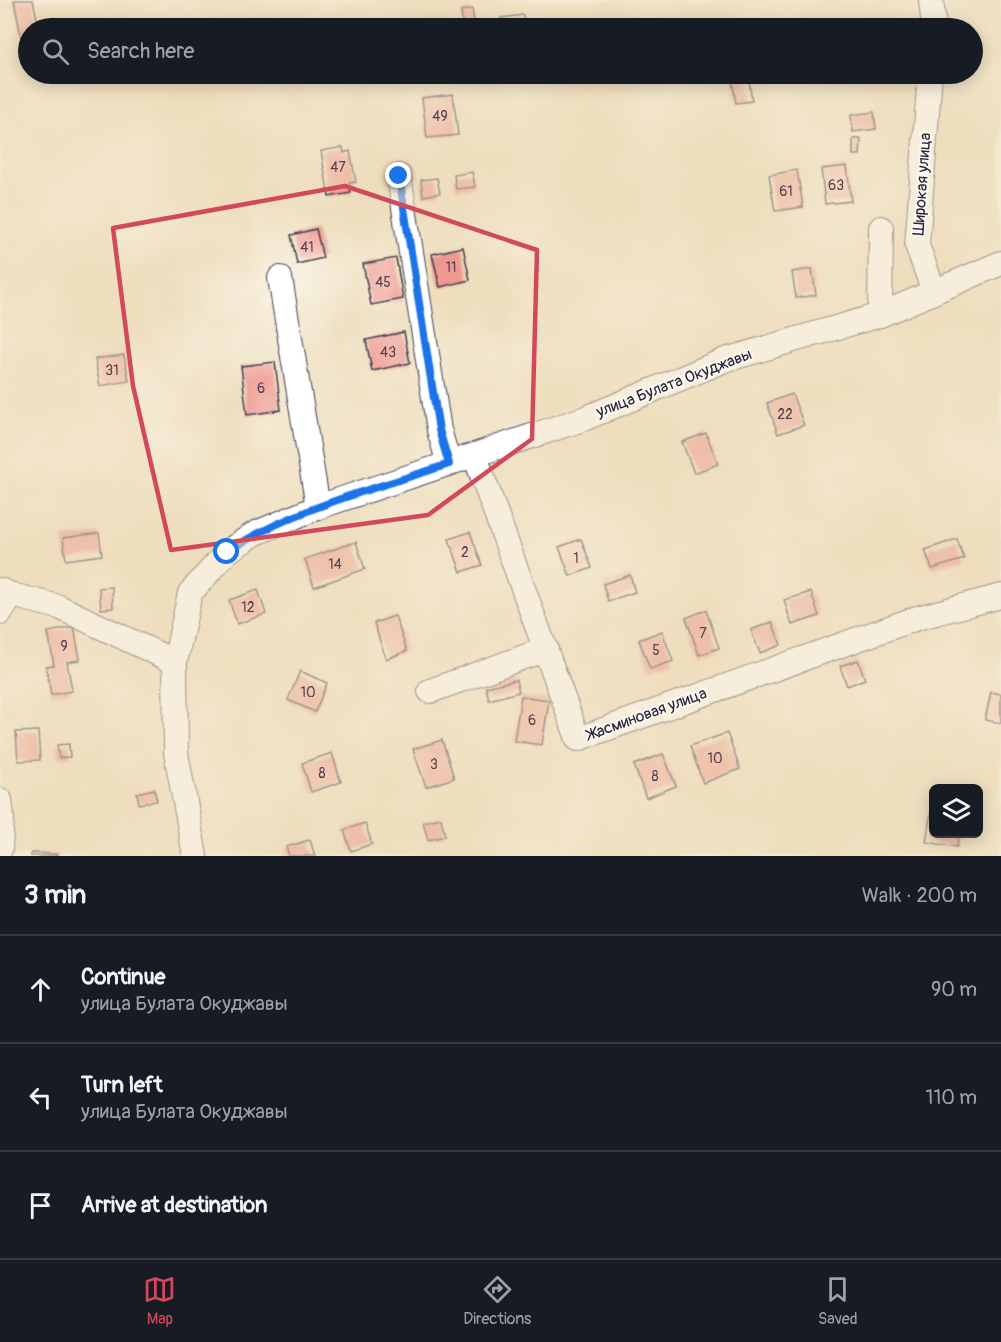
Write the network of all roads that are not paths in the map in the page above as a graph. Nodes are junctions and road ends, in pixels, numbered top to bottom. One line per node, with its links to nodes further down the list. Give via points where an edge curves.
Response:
1 (931, 0): 2 (street)
2 (933, 18)
3 (929, 84): 8 (street, Широкая улица, via 917,244)
4 (399, 176): 11 (street, via 439,430)
5 (881, 228): 9 (street)
6 (1001, 263): 8 (street, улица Булата Окуджавы)
7 (280, 278): 12 (street)
8 (934, 292): 9 (street, улица Булата Окуджавы)
9 (880, 315): 10 (street, улица Булата Окуджавы, via 725,360 586,418)
10 (475, 456): 11 (street, улица Булата Окуджавы); 15 (street, Жасминовая улица)
11 (449, 464): 12 (street, улица Булата Окуджавы)
12 (318, 507): 16 (street, улица Булата Окуджавы, via 254,534 227,552 190,593)
13 (1001, 596): 15 (street, Жасминовая улица, via 916,618 578,739)
14 (4, 600): 16 (street, via 59,607)
15 (546, 649): 17 (street)
16 (175, 662): 20 (street, улица Булата Окуджавы, via 176,753)
17 (430, 691)
18 (0, 800): 19 (street)
19 (0, 849)
20 (195, 856)

